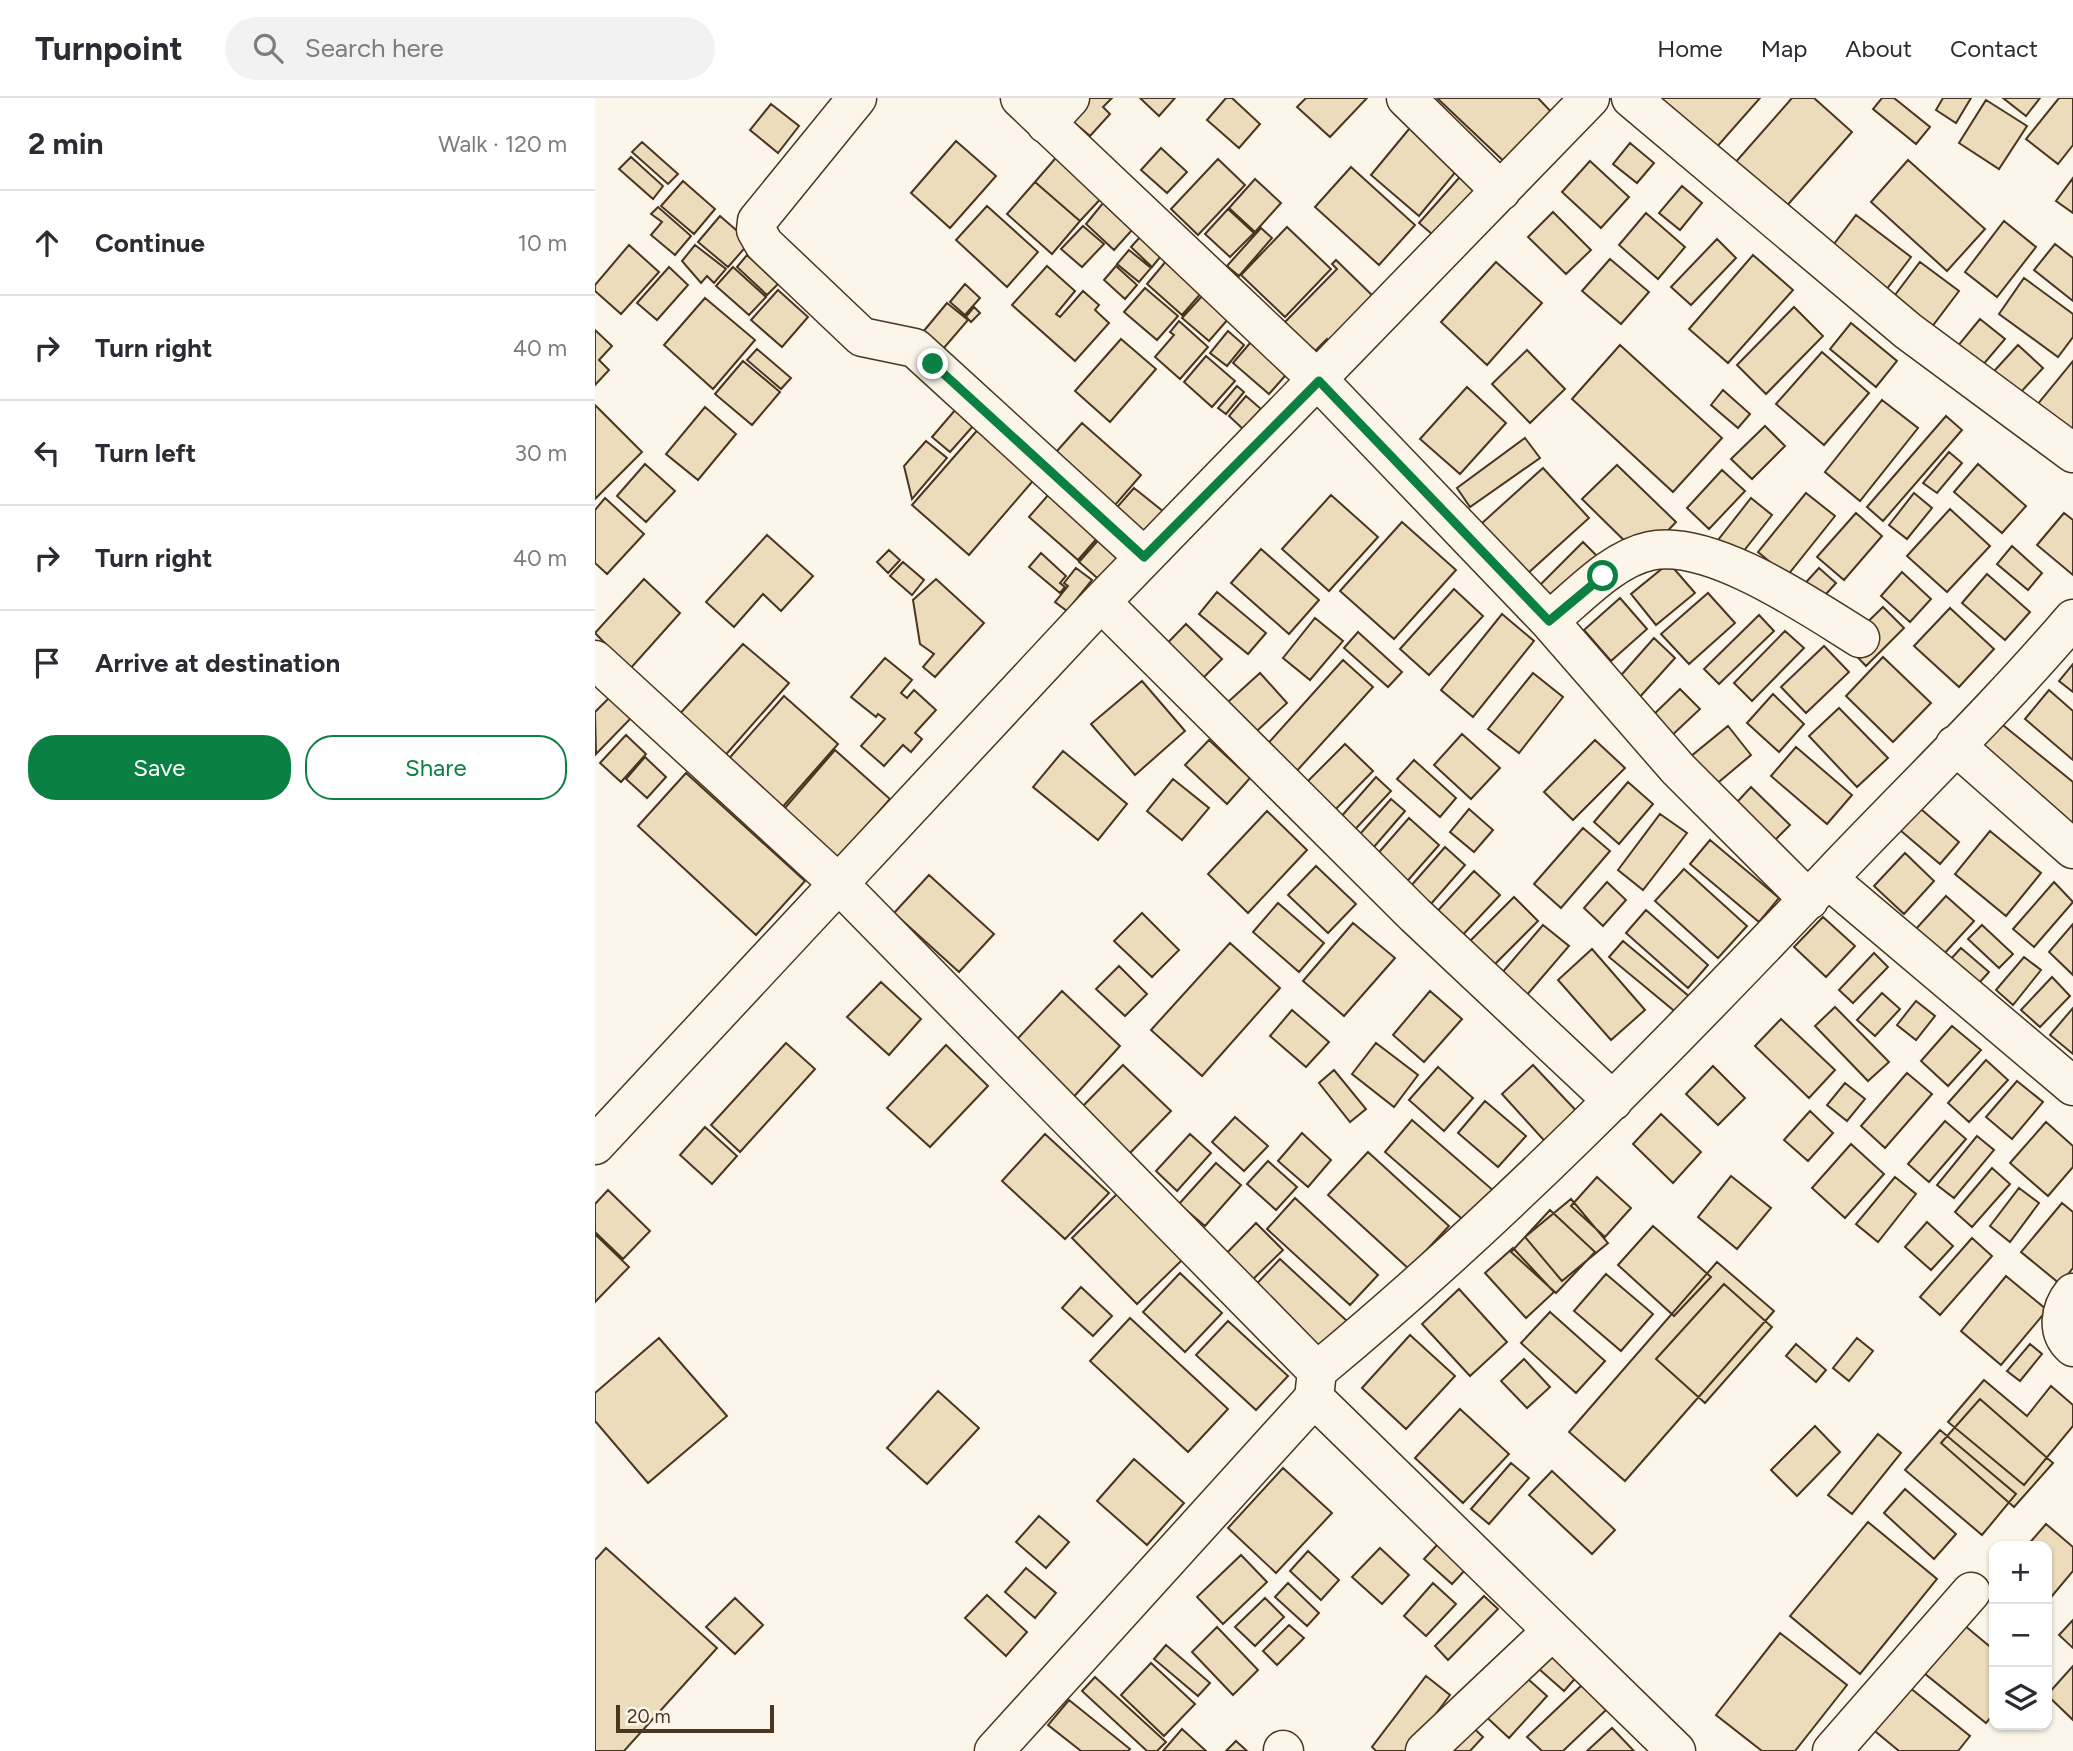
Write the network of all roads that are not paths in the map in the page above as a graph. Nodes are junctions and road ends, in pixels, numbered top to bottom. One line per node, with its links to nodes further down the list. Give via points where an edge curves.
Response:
1 (857, 98): 9 (street, via 757,220 756,230 764,244 862,337 915,348)
2 (1406, 98): 6 (street)
3 (1590, 98): 6 (street)
4 (1631, 98): 8 (street, via 1908,331)
5 (1046, 107): 7 (street)
6 (1501, 191): 7 (street)
7 (1319, 381): 9 (street); 12 (street)
8 (2073, 453)
9 (1144, 557): 10 (street)
10 (1101, 602): 17 (street); 20 (street, via 1415,915)
11 (2073, 619): 15 (street)
12 (1549, 621): 13 (street, via 1626,561 1649,551 1674,550 1768,580); 18 (street, via 1678,769)
13 (1860, 638)
14 (595, 660): 17 (street)
15 (1955, 745): 16 (street); 18 (street)
16 (2073, 849)
17 (840, 885): 21 (street); 24 (street)
18 (1818, 889): 19 (street); 20 (street)
19 (2073, 1086)
20 (1613, 1101): 24 (street)
21 (595, 1145)
22 (2073, 1293): 23 (street, via 2064,1304 2061,1325 2064,1339)
23 (2073, 1347)
24 (1315, 1385): 26 (street); 27 (street)
25 (1971, 1592): 30 (street)
26 (1552, 1631): 28 (street); 29 (street)
27 (995, 1751)
28 (1425, 1751)
29 (1676, 1751)
30 (1832, 1751)

